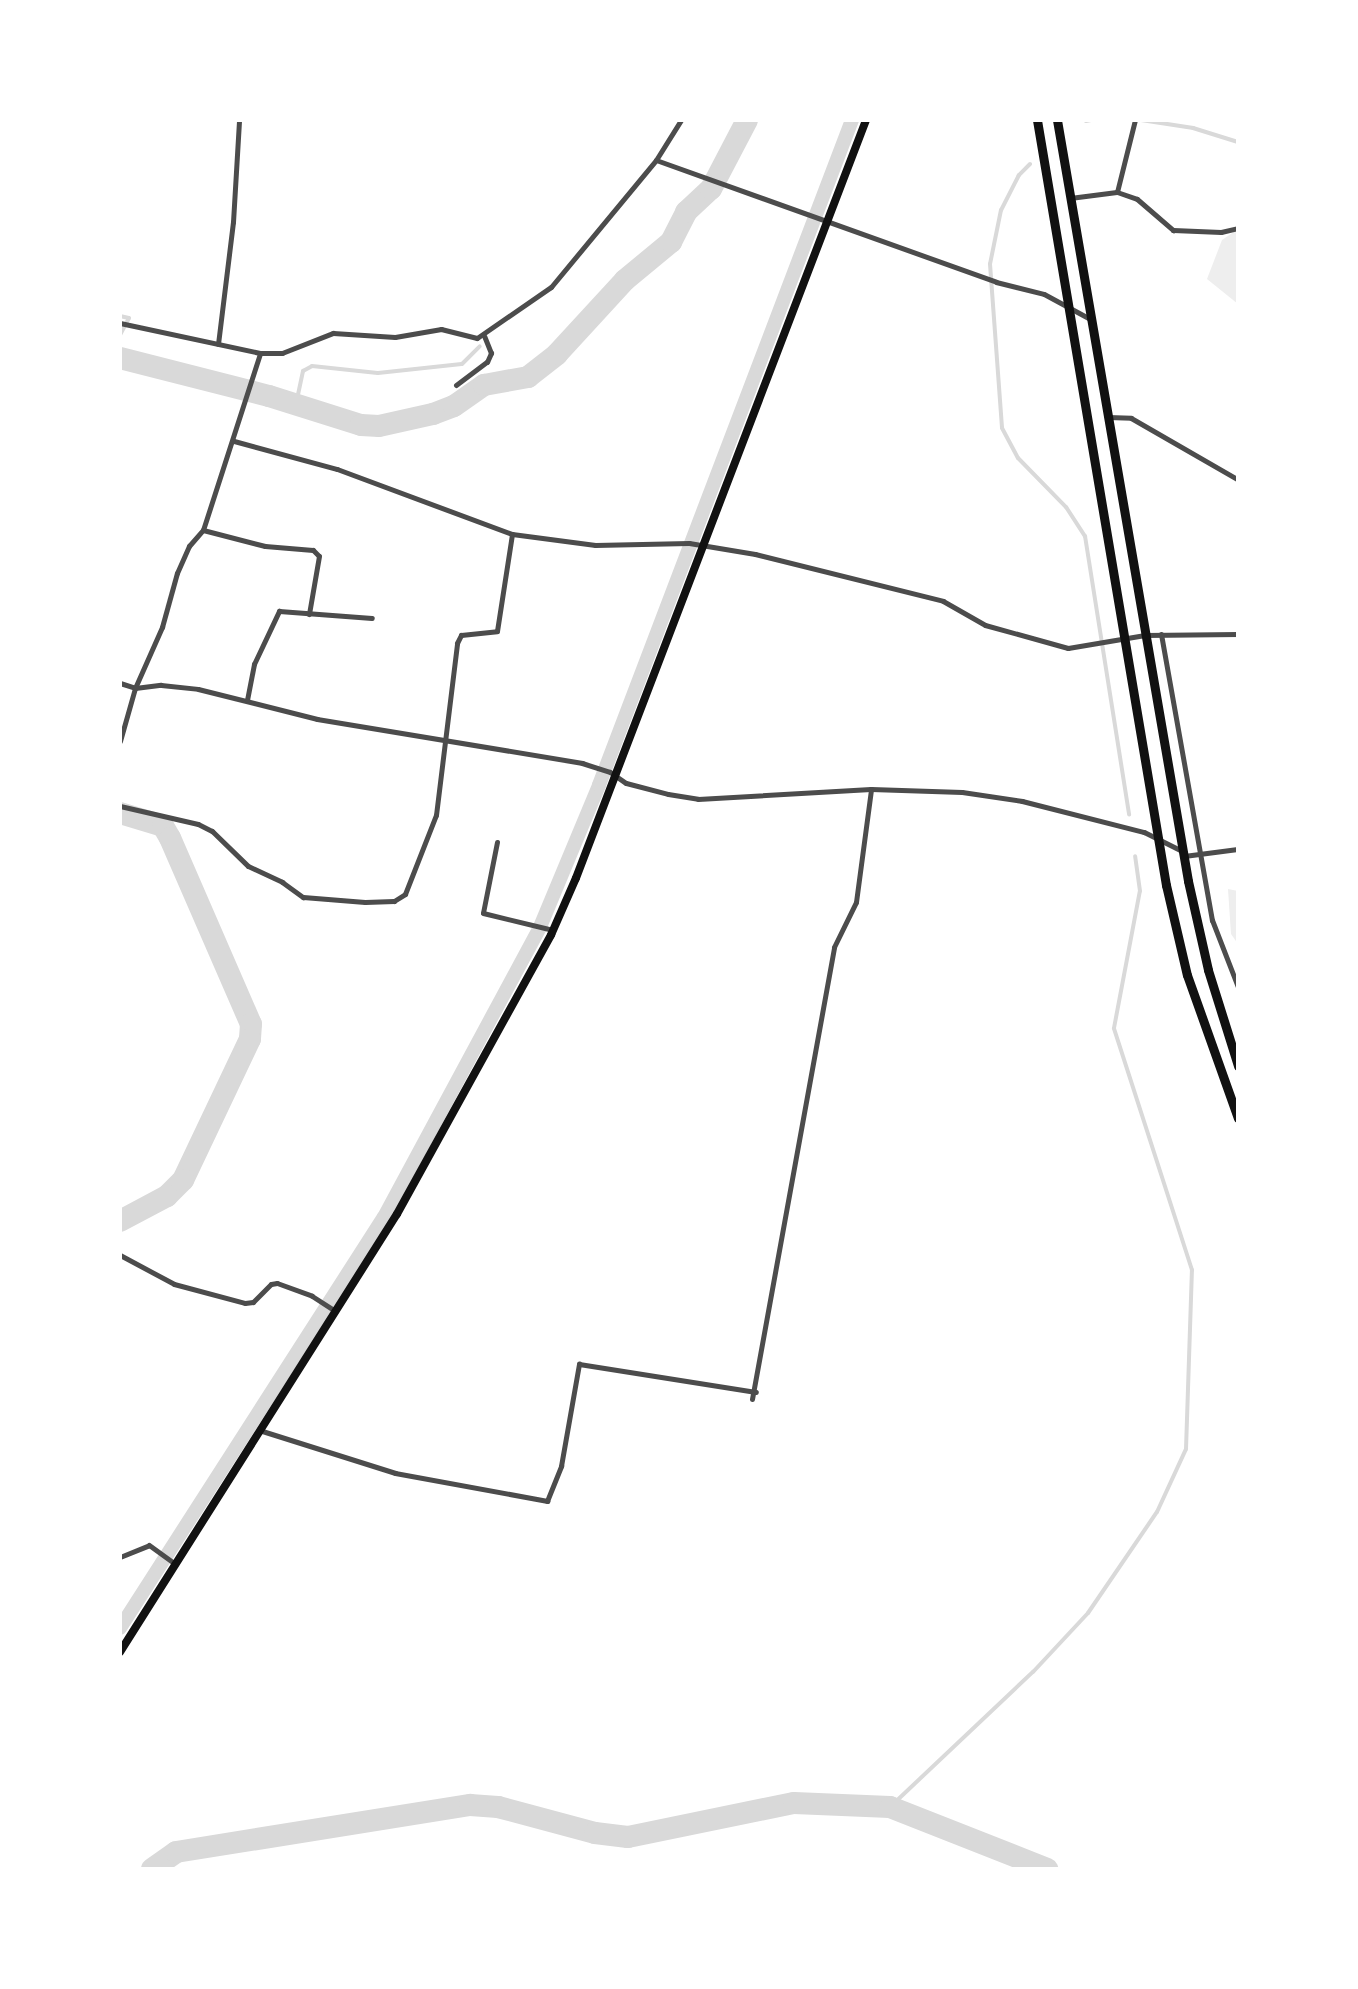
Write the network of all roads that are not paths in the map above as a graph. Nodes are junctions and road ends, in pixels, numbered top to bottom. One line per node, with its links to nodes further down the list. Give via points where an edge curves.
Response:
1 (239, 120): 16 (street)
2 (681, 120): 7 (street)
3 (866, 120): 10 (main road)
4 (1037, 120): 12 (highway)
5 (1057, 120): 9 (highway)
6 (1135, 120): 8 (street)
7 (656, 160): 10 (street); 15 (street, via 551,287)
8 (1117, 192): 9 (street); 11 (street, via 1137,199 1173,230)
9 (1070, 198): 13 (highway)
10 (826, 221): 12 (street); 24 (main road)
11 (1238, 228)
12 (1067, 305): 13 (street); 30 (highway)
13 (1090, 319): 19 (highway)
14 (120, 323): 16 (street)
15 (484, 336): 17 (street, via 441,329 395,337 333,333 282,353); 18 (street, via 491,353 487,362)
16 (218, 344): 17 (street)
17 (260, 353): 20 (street)
18 (456, 385)
19 (1107, 417): 21 (street, via 1131,418); 29 (highway)
20 (234, 441): 22 (street); 23 (street, via 337,469)
21 (1238, 479)
22 (203, 530): 25 (street, via 265,546 313,550 319,556); 32 (street, via 177,573 162,627)
23 (512, 534): 24 (street, via 595,545); 35 (street, via 497,631 461,635 457,643)
24 (699, 545): 30 (street, via 943,601 985,625 1068,648); 36 (main road)
25 (309, 614): 26 (street); 33 (street, via 279,611 254,664)
26 (372, 618)
27 (1161, 634): 28 (street); 29 (street); 43 (street)
28 (1238, 634)
29 (1145, 635): 30 (street); 42 (highway)
30 (1126, 639): 39 (highway)
31 (120, 683): 32 (street)
32 (135, 688): 33 (street, via 161,685); 34 (street)
33 (247, 700): 35 (street, via 317,719)
34 (120, 741)
35 (447, 741): 36 (street); 38 (street, via 436,815 411,883 394,901 303,897 248,866 198,824)
36 (612, 774): 37 (street, via 647,789 698,799); 44 (main road)
37 (871, 789): 39 (street, via 962,792 1022,801); 50 (street, via 856,902 834,947)
38 (120, 806)
39 (1157, 838): 42 (street); 47 (highway, via 1187,975)
40 (497, 842): 44 (street, via 483,913)
41 (1238, 849): 43 (street)
42 (1183, 853): 43 (street); 46 (highway, via 1208,970)
43 (1199, 853): 45 (street, via 1212,920)
44 (553, 930): 49 (main road, via 397,1214)
45 (1238, 987)
46 (1238, 1066)
47 (1238, 1118)
48 (120, 1255): 49 (street, via 174,1284 245,1303 277,1283)
49 (330, 1307): 52 (main road)
50 (756, 1392): 51 (street); 52 (street, via 579,1364 561,1466 547,1501 395,1473)
51 (752, 1399)
52 (259, 1430): 54 (main road)
53 (120, 1557): 54 (street, via 149,1545)
54 (169, 1559): 55 (main road)
55 (120, 1652)

